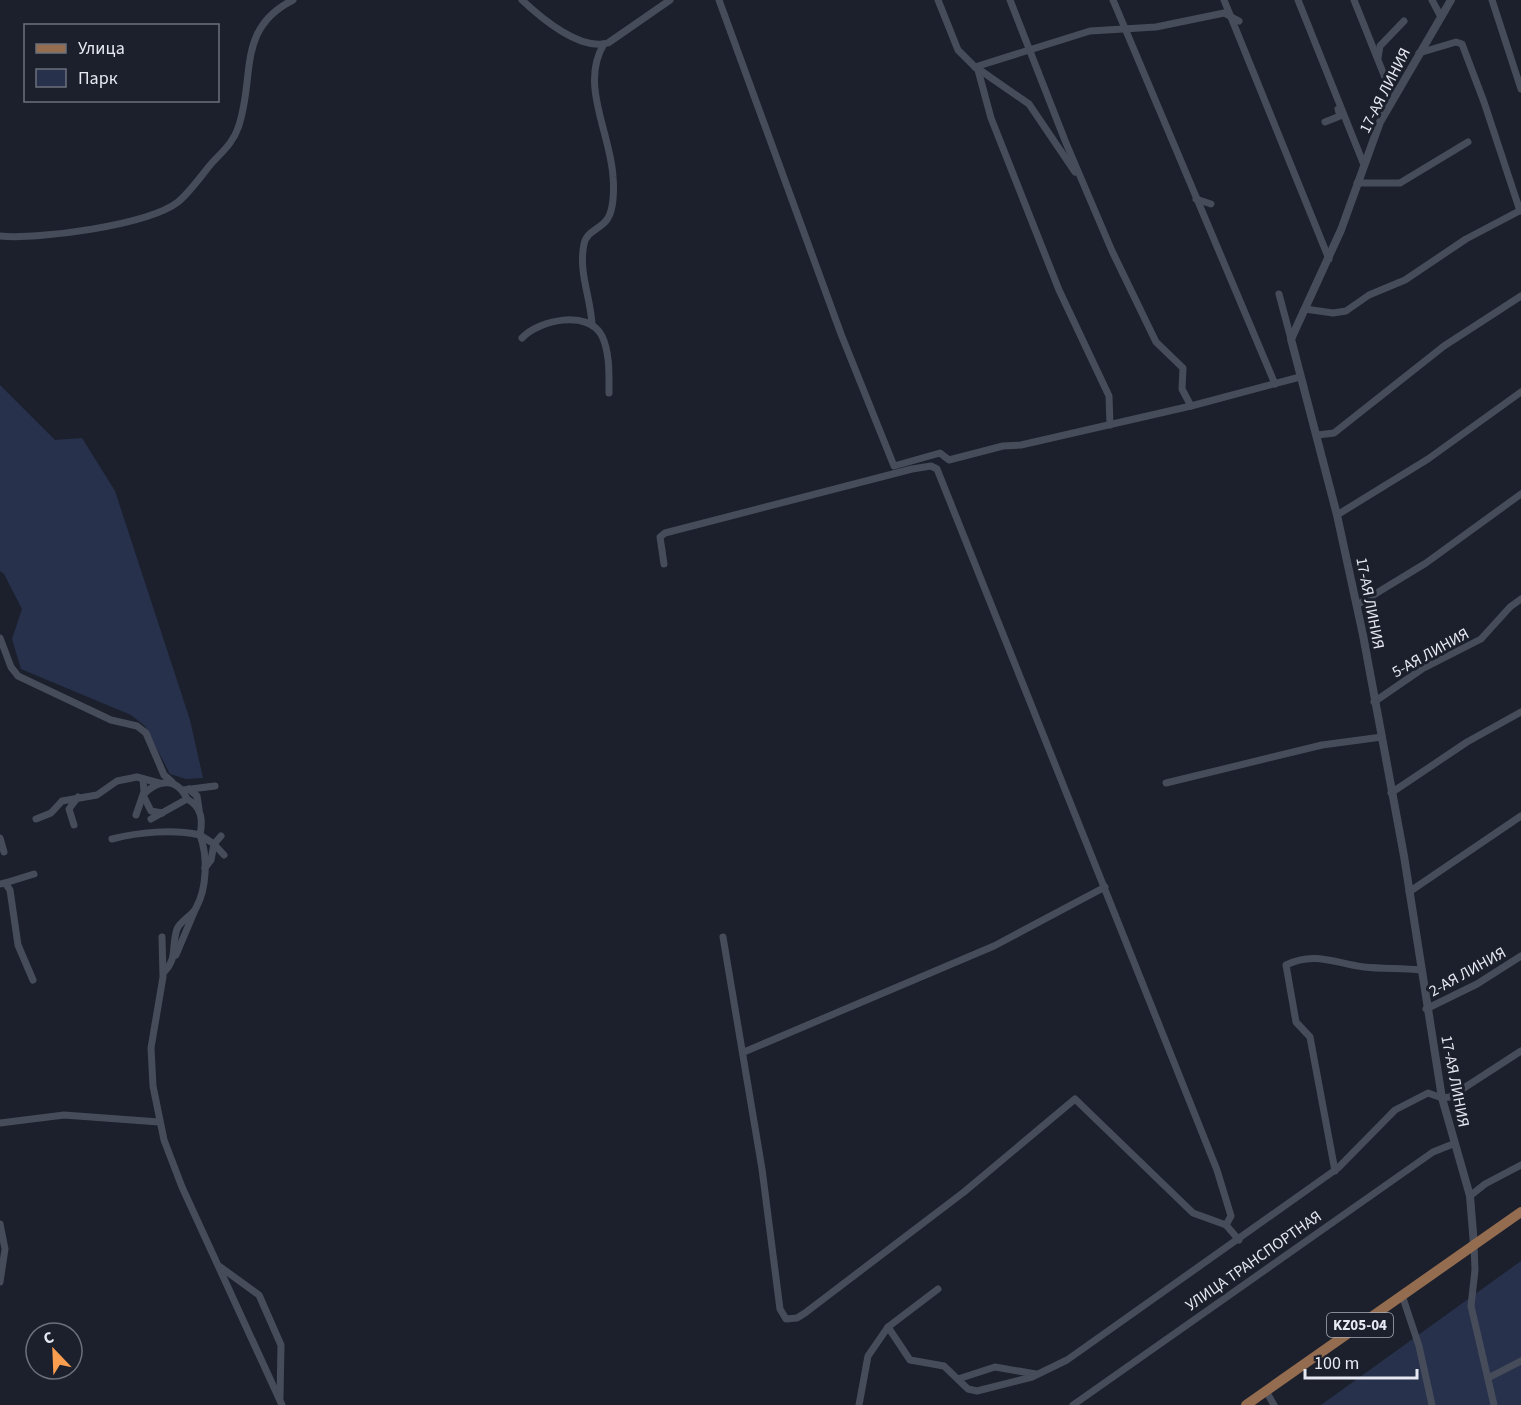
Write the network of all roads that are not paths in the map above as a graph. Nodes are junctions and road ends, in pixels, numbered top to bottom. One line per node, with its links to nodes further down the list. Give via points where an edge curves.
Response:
1 (293, 0): 37 (street, via 270,14 256,35 238,127 230,145 180,201 112,225 41,237)
2 (522, 0): 21 (street, via 581,41)
3 (670, 0): 21 (street)
4 (719, 0): 50 (street, via 841,334 894,466 940,453 949,460)
5 (938, 0): 25 (street, via 958,50)
6 (1010, 0): 22 (street)
7 (1113, 0): 18 (street)
8 (1224, 0): 14 (street)
9 (1298, 0): 28 (street)
10 (1354, 0): 19 (street)
11 (1432, 0): 15 (street)
12 (1451, 0): 15 (street, 17-АЯ ЛИНИЯ)
13 (1492, 0): 26 (street)
14 (1230, 16): 16 (street); 18 (street, via 1218,14 1174,24); 38 (street)
15 (1441, 17): 23 (street, 17-АЯ ЛИНИЯ)
16 (1239, 21)
17 (1404, 21): 20 (street)
18 (1126, 28): 22 (street, via 1090,32); 34 (street)
19 (1366, 31): 20 (street, via 1377,39); 24 (street)
20 (1386, 39): 24 (street)
21 (604, 44): 42 (street, via 594,66 613,181 608,218 584,241 585,287)
22 (1029, 52): 25 (street); 32 (street)
23 (1419, 53): 27 (street, 17-АЯ ЛИНИЯ); 36 (street, via 1456,42 1462,44)
24 (1377, 60): 27 (street)
25 (975, 67): 32 (street, via 1029,104); 50 (street, via 991,118 1059,290 1108,396)
26 (1521, 89)
27 (1396, 93): 31 (street, 17-АЯ ЛИНИЯ)
28 (1336, 98): 29 (street, via 1340,117); 31 (street)
29 (1325, 122)
30 (1468, 142): 33 (street, via 1400,183)
31 (1364, 165): 33 (street, 17-АЯ ЛИНИЯ)
32 (1081, 181): 49 (street, via 1156,342 1183,368 1182,389)
33 (1358, 183): 38 (street, 17-АЯ ЛИНИЯ)
34 (1196, 200): 35 (street); 46 (street)
35 (1211, 204)
36 (1520, 210): 41 (street, via 1346,311)
37 (0, 236)
38 (1329, 259): 41 (street, 17-АЯ ЛИНИЯ)
39 (1279, 294): 44 (street)
40 (1521, 296): 51 (street, via 1444,346 1334,433)
41 (1305, 309): 44 (street, 17-АЯ ЛИНИЯ)
42 (592, 325): 43 (street, via 570,320 548,322); 48 (street, via 603,339)
43 (522, 338)
44 (1291, 339): 45 (street, 17-АЯ ЛИНИЯ)
45 (1300, 377): 46 (street); 51 (street, 17-АЯ ЛИНИЯ)
46 (1275, 384): 49 (street)
47 (1521, 392): 53 (street, via 1421,464)
48 (609, 393)
49 (1191, 406): 50 (street)
50 (1110, 425)
51 (1318, 435): 53 (street, 17-АЯ ЛИНИЯ)
52 (1521, 494): 56 (street, via 1426,563)
53 (1338, 515): 56 (street, 17-АЯ ЛИНИЯ)
54 (664, 564): 88 (street, via 660,537 665,533 912,469 937,469)
55 (1521, 599): 58 (street, 5-АЯ ЛИНИЯ, via 1481,639 1422,669)
56 (1357, 605): 58 (street, 17-АЯ ЛИНИЯ)
57 (0, 638): 62 (street, via 18,676 146,733 164,775)
58 (1374, 702): 60 (street, 17-АЯ ЛИНИЯ)
59 (1521, 712): 67 (street, via 1467,742)
60 (1382, 737): 64 (street, via 1331,744); 67 (street, 17-АЯ ЛИНИЯ)
61 (143, 779): 63 (street); 68 (street); 70 (street, via 126,778 97,795)
62 (172, 782): 63 (street); 66 (street)
63 (159, 783): 68 (street)
64 (1166, 783)
65 (215, 786): 66 (street)
66 (186, 790): 69 (street); 71 (street, via 197,796)
67 (1391, 793): 89 (street, 17-АЯ ЛИНИЯ)
68 (143, 795): 72 (street, via 151,811); 73 (street)
69 (187, 799): 71 (street); 72 (street)
70 (68, 802): 75 (street, via 57,803 51,813); 77 (street)
71 (200, 812): 78 (street)
72 (162, 813): 76 (street)
73 (136, 815)
74 (1521, 816): 89 (street)
75 (36, 819)
76 (151, 819)
77 (74, 825)
78 (200, 835): 81 (street, via 168,832); 82 (street); 85 (street)
79 (221, 837): 82 (street)
80 (0, 838): 83 (street)
81 (112, 839)
82 (214, 844): 84 (street); 85 (street)
83 (4, 852)
84 (224, 855)
85 (205, 868): 94 (street, via 195,910 178,927 173,963)
86 (34, 874): 87 (street)
87 (2, 883): 95 (street, via 10,890 20,952)
88 (1105, 887): 98 (street, via 994,946); 108 (street, via 1217,1170 1230,1216)
89 (1409, 892): 93 (street, 17-АЯ ЛИНИЯ)
90 (162, 937): 94 (street)
91 (723, 937): 98 (street)
92 (1521, 956): 96 (street, 2-АЯ ЛИНИЯ, via 1477,984)
93 (1421, 970): 96 (street, 17-АЯ ЛИНИЯ); 104 (street, via 1363,966 1319,957 1297,959 1286,965 1296,1022 1310,1037)
94 (164, 972): 100 (street, via 151,1048)
95 (33, 980)
96 (1426, 1009): 99 (street, 17-АЯ ЛИНИЯ)
97 (1521, 1051): 99 (street, via 1466,1088)
98 (744, 1052): 108 (street, via 780,1309 786,1319 805,1313 964,1192 1075,1099 1193,1213)
99 (1442, 1098): 102 (street, 17-АЯ ЛИНИЯ); 104 (street, via 1428,1093 1395,1110)
100 (159, 1122): 101 (street, via 64,1115); 111 (street, via 182,1187)
101 (0, 1123)
102 (1453, 1144): 105 (street, 17-АЯ ЛИНИЯ); 123 (street, УЛИЦА ТРАНСПОРТНАЯ, via 1433,1152)
103 (1521, 1165): 105 (street)
104 (1335, 1171): 109 (street)
105 (1470, 1196): 110 (street, 17-АЯ ЛИНИЯ)
106 (1521, 1212): 110 (main road, KZ05-04)
107 (0, 1224): 112 (street, via 5,1249)
108 (1226, 1225): 109 (street)
109 (1239, 1240): 117 (street, via 1067,1360)
110 (1474, 1245): 114 (main road, KZ05-04); 118 (street, via 1471,1306)
111 (217, 1264): 121 (street); 121 (street, via 259,1295 281,1346)
112 (0, 1282)
113 (938, 1289): 115 (street)
114 (1402, 1295): 120 (main road, KZ05-04); 126 (street)
115 (888, 1327): 119 (street, via 910,1360 944,1366); 122 (street, via 868,1356)
116 (1521, 1361): 118 (street)
117 (1038, 1374): 119 (street, via 995,1367); 119 (street, via 977,1391 968,1389)
118 (1488, 1378): 127 (street)
119 (958, 1379)
120 (1266, 1391): 124 (main road, KZ05-04); 125 (street)
121 (281, 1403)
122 (859, 1405)
123 (1073, 1405)
124 (1246, 1405)
125 (1274, 1405)
126 (1432, 1405)
127 (1494, 1405)

